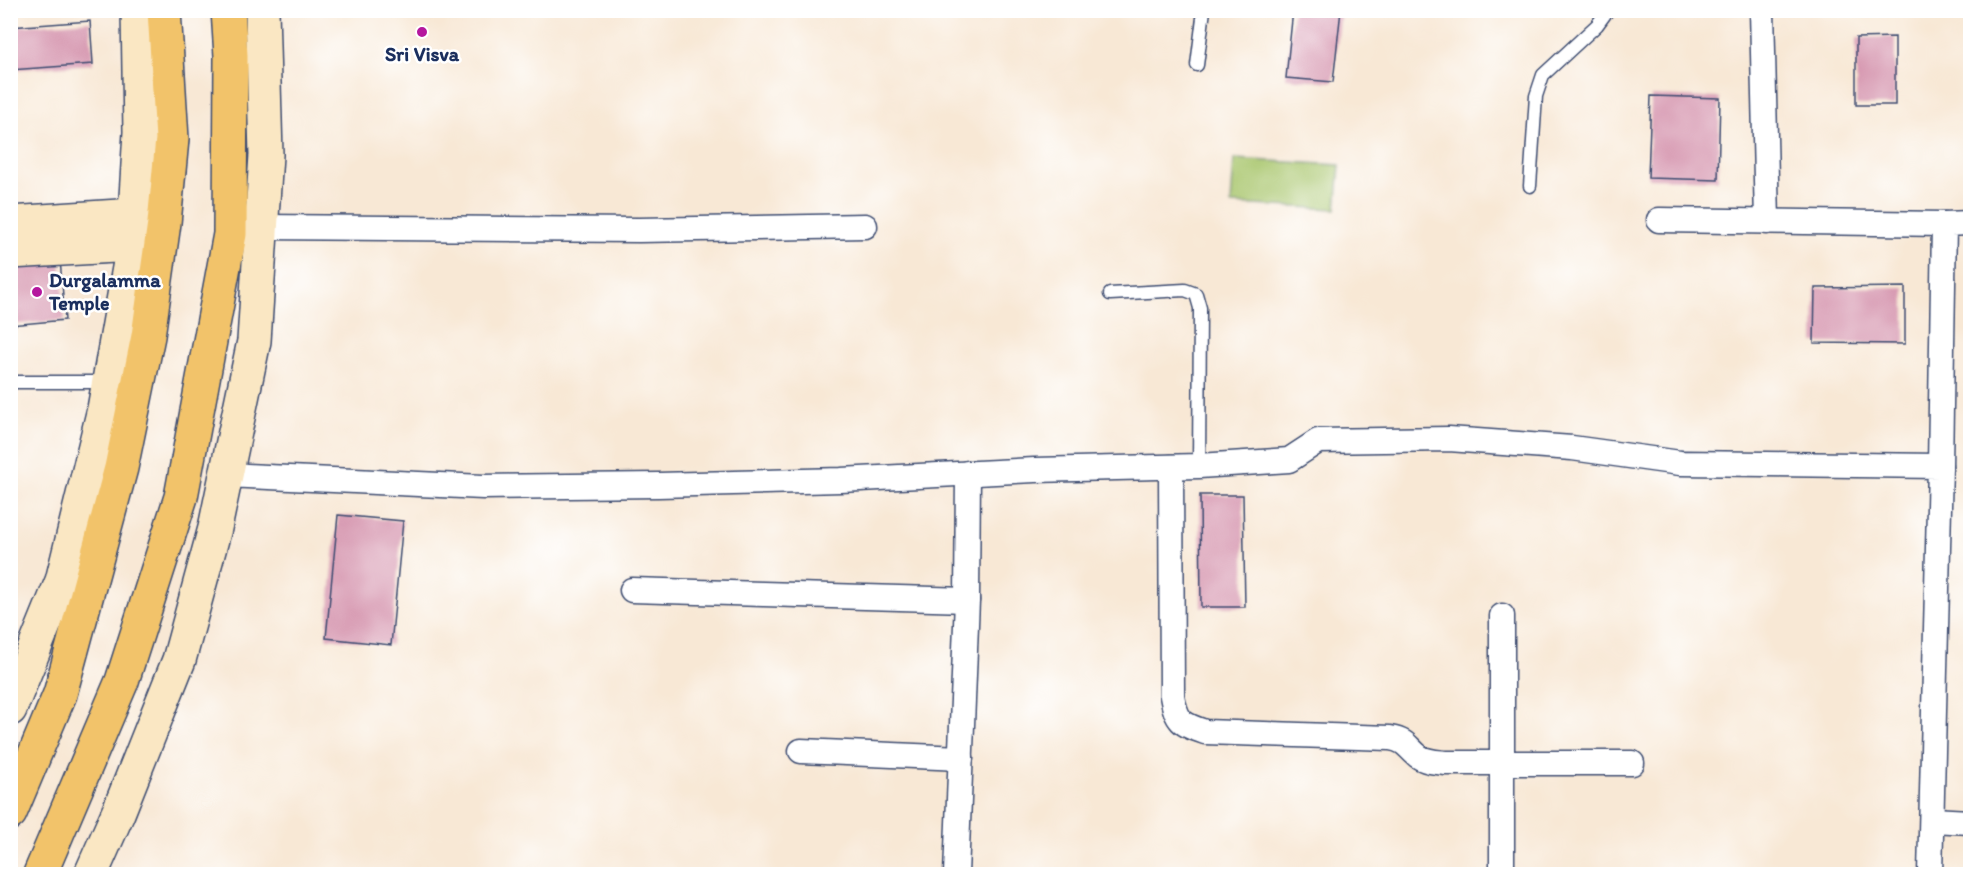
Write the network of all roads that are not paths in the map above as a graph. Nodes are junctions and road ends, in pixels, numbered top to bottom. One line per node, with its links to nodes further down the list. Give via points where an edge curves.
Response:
1 (138, 10): 17 (street, via 140,132)
2 (164, 10): 17 (main road, via 172,139)
3 (228, 10): 39 (main road, via 230,234 181,497 122,681)
4 (262, 10): 16 (street, via 266,155)
5 (1204, 10): 8 (lane)
6 (1608, 10): 9 (lane, via 1597,26 1543,75 1536,96)
7 (1762, 10): 11 (street)
8 (1197, 64)
9 (1530, 186)
10 (1659, 220): 11 (street)
11 (1767, 222): 14 (street)
12 (10, 223): 17 (street)
13 (1971, 223): 14 (street)
14 (1944, 224): 23 (street)
15 (865, 226): 16 (street, via 639,230)
16 (261, 227): 26 (street, via 254,342)
17 (148, 232): 18 (street); 21 (street); 35 (main road, via 148,336 121,468 60,694)
18 (10, 252)
19 (1110, 294): 22 (lane, via 1185,290 1197,294)
20 (10, 382): 21 (lane)
21 (109, 382): 30 (street, via 62,581)
22 (1199, 466): 23 (street, via 1289,460 1318,441 1449,439 1572,448 1680,463); 24 (street)
23 (1940, 466): 36 (street)
24 (1171, 467): 25 (street); 33 (street, via 1172,696 1175,712 1185,725 1205,732 1390,738 1402,740 1419,757 1431,762)
25 (968, 473): 26 (street, via 483,488); 28 (street)
26 (226, 475): 40 (street, via 179,660)
27 (632, 590): 28 (street)
28 (967, 600): 32 (street)
29 (1502, 616): 33 (street)
30 (10, 710)
31 (801, 750): 32 (street)
32 (961, 758): 41 (street)
33 (1501, 763): 34 (street); 38 (street)
34 (1632, 763)
35 (10, 813)
36 (1932, 820): 37 (street); 42 (street)
37 (1971, 822)
38 (1502, 869)
39 (40, 874)
40 (91, 874)
41 (956, 874)
42 (1930, 874)

